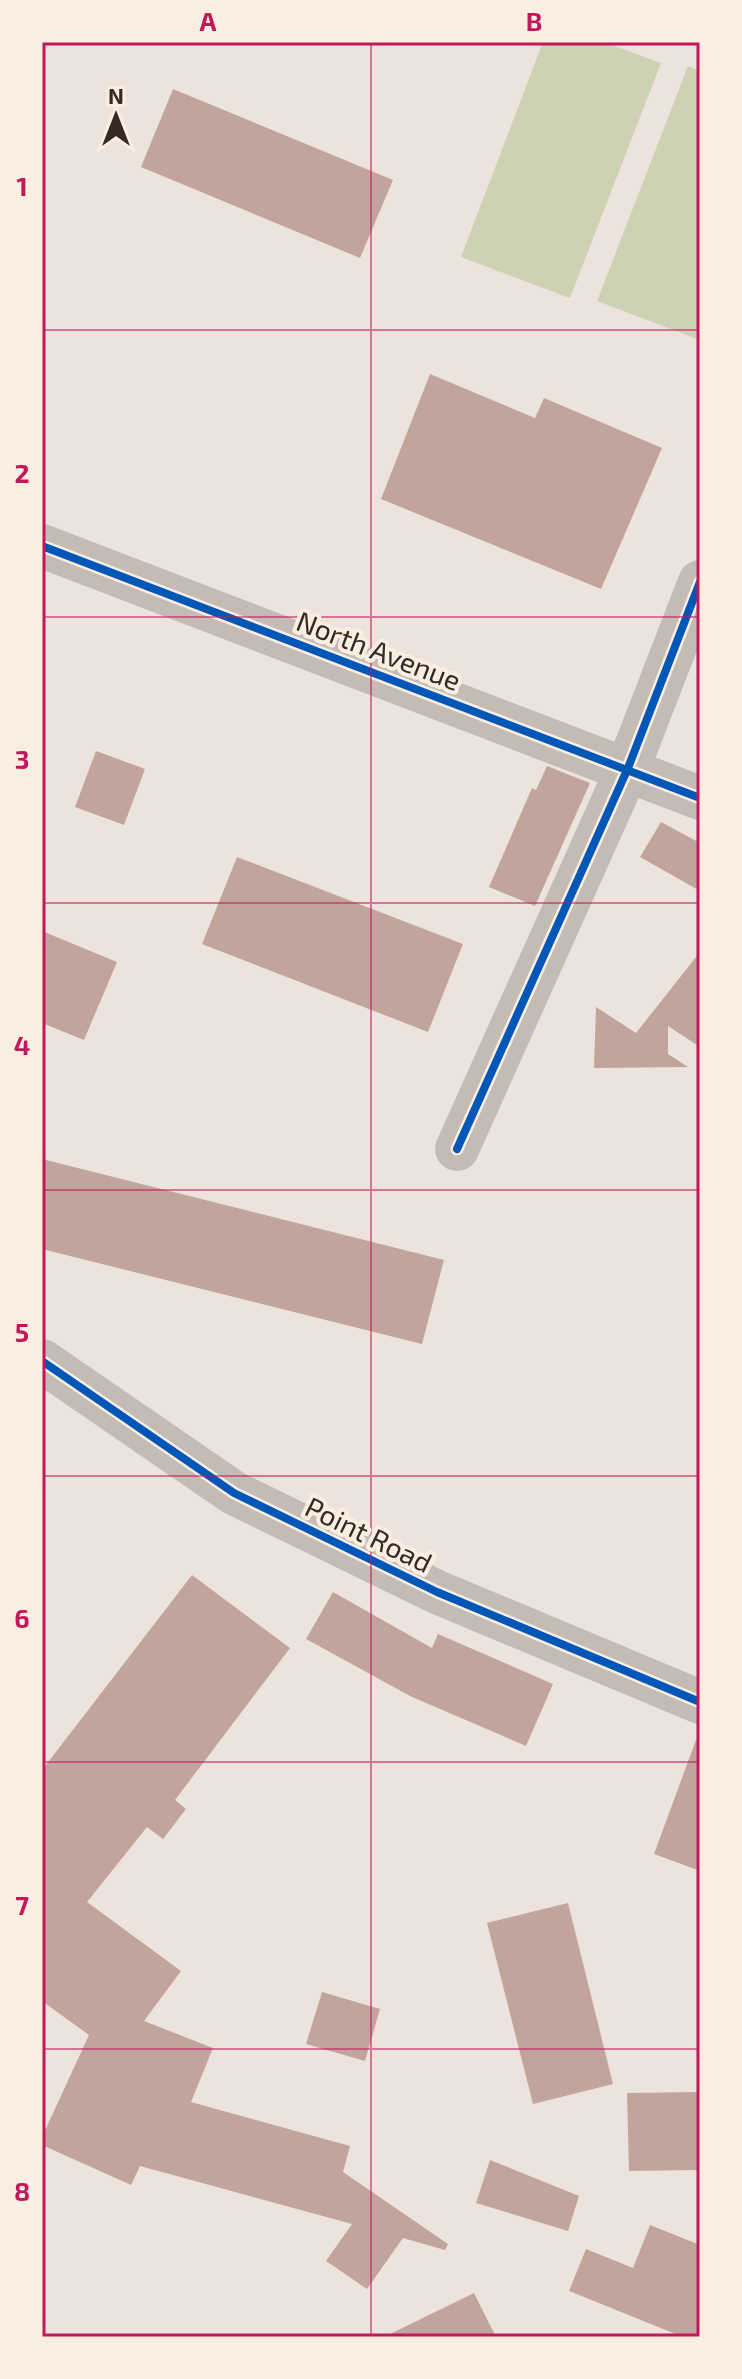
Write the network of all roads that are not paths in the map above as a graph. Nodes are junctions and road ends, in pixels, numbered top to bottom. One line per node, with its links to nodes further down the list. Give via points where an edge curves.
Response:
1 (42, 546): 3 (street, North Avenue)
2 (700, 582): 3 (street)
3 (628, 768): 4 (street, North Avenue); 5 (street)
4 (700, 798)
5 (457, 1149)
6 (42, 1361): 7 (street, Point Road, via 234,1493 437,1592)
7 (700, 1702)

